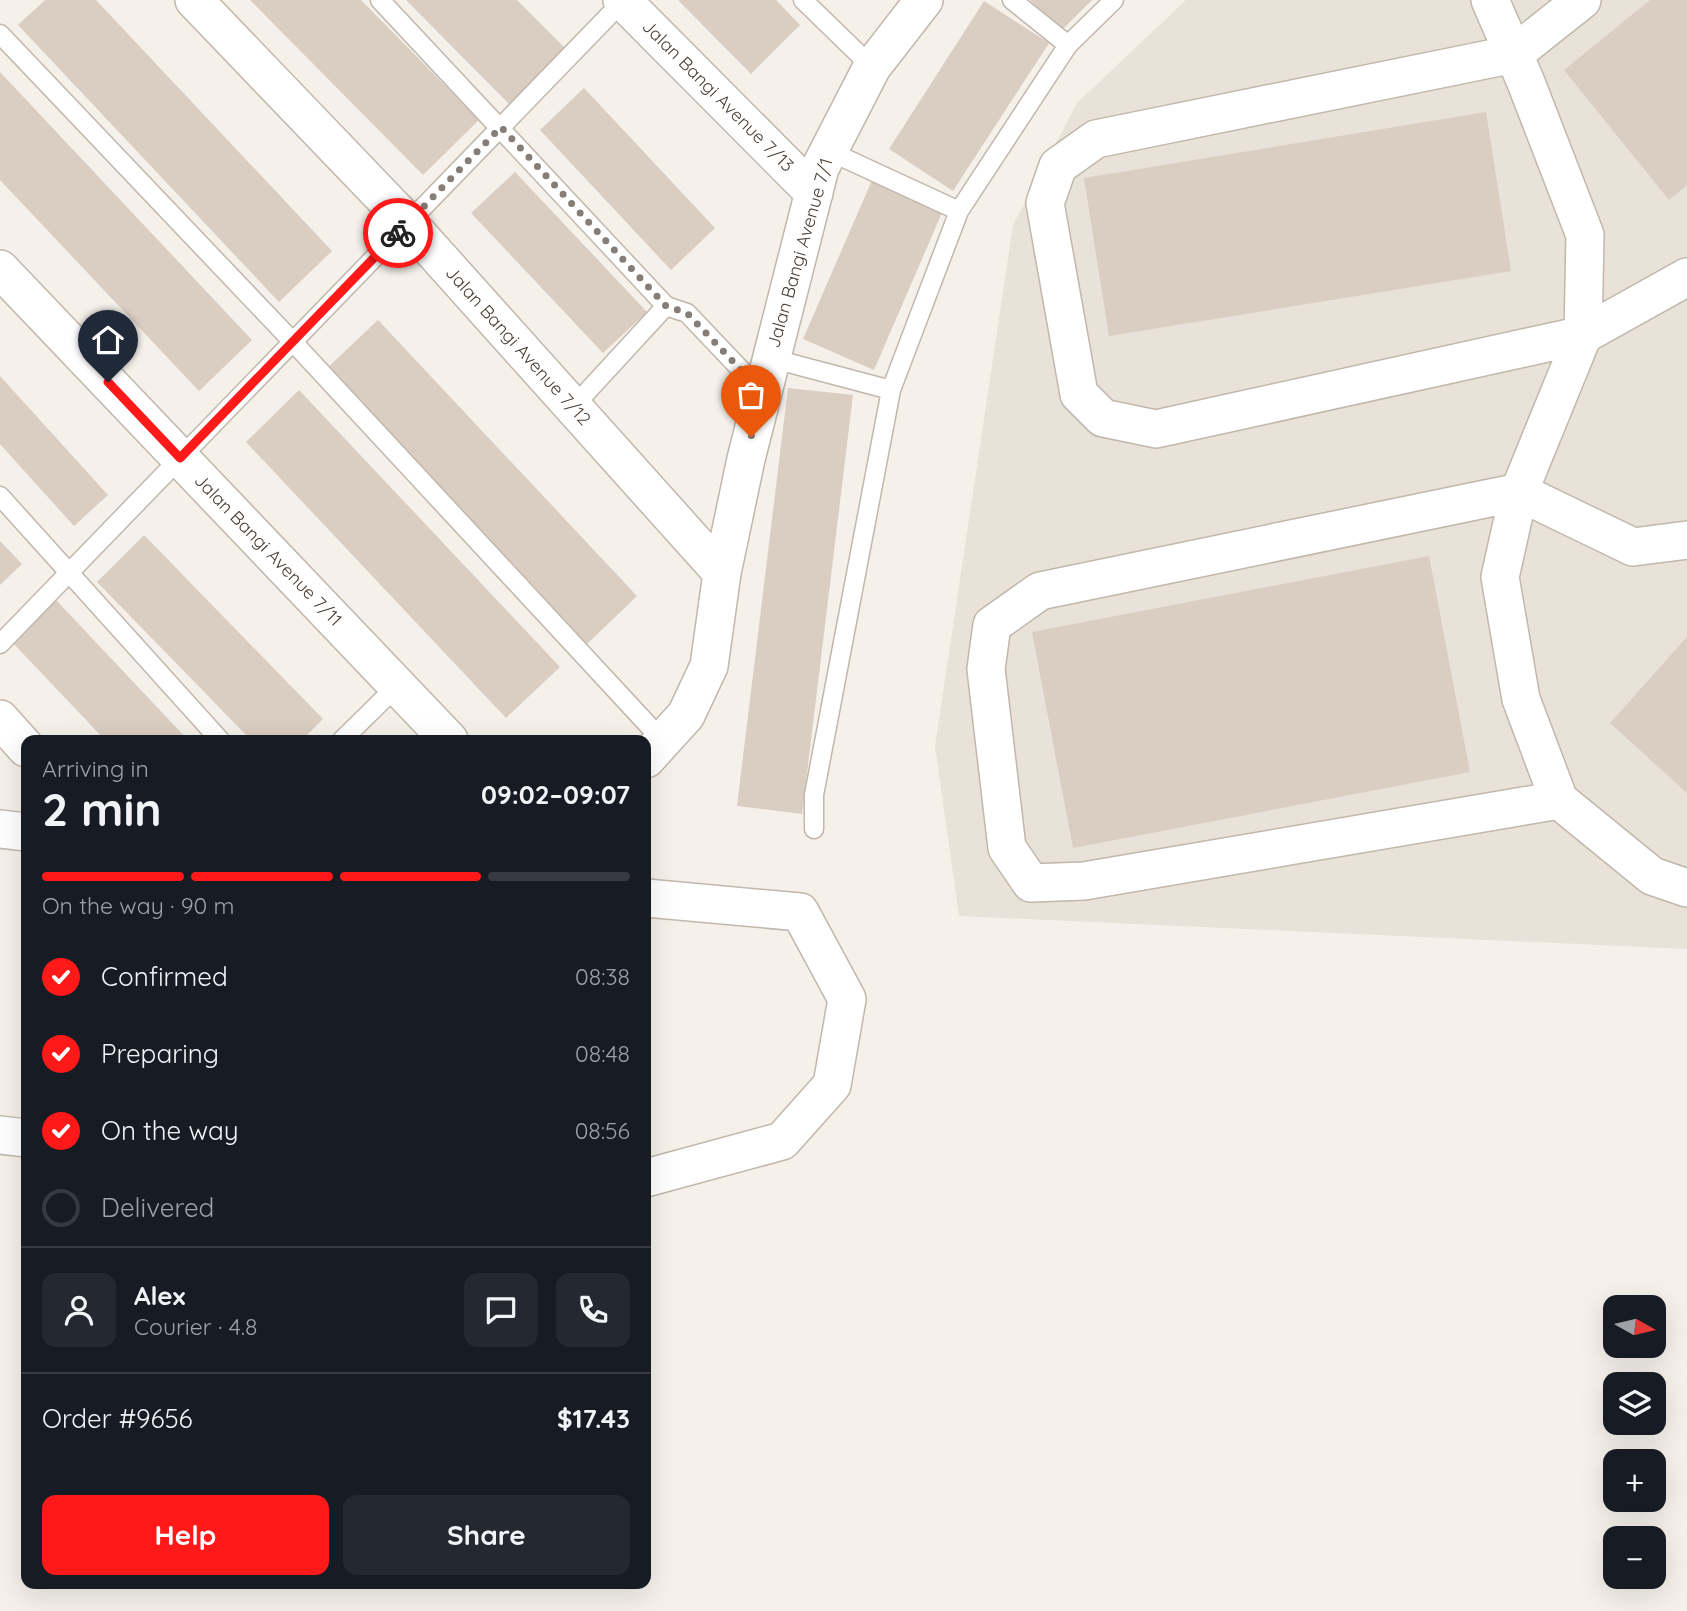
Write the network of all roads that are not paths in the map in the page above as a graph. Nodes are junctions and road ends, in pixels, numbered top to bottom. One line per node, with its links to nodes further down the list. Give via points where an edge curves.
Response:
1 (194, 0): 18 (street, Jalan Bangi Avenue 7/12)
2 (380, 0): 14 (lane)
3 (622, 0): 14 (lane); 16 (street, Jalan Bangi Avenue 7/13)
4 (803, 0): 13 (lane)
5 (924, 0): 13 (street, Jalan Bangi Avenue 7/1)
6 (1012, 0): 11 (lane)
7 (1114, 0): 11 (lane)
8 (1490, 0): 12 (street)
9 (1582, 0): 12 (street)
10 (0, 34): 23 (lane)
11 (1068, 45): 17 (lane)
12 (1514, 54): 22 (street, via 1584,235); 22 (street, via 1096,139 1058,166 1045,203 1079,394 1103,418 1156,429)
13 (872, 67): 15 (street, Jalan Bangi Avenue 7/1)
14 (501, 127): 18 (lane); 21 (lane)
15 (829, 151): 16 (street, Jalan Bangi Avenue 7/1); 17 (lane)
16 (814, 193): 24 (street, Jalan Bangi Avenue 7/1)
17 (959, 211): 25 (lane)
18 (408, 223): 23 (lane); 26 (street, Jalan Bangi Avenue 7/12)
19 (0, 269): 27 (street, Jalan Bangi Avenue 7/11)
20 (1687, 277): 22 (street)
21 (666, 306): 24 (lane, via 687,313); 26 (lane)
22 (1583, 335): 28 (street)
23 (293, 342): 27 (lane); 39 (lane)
24 (766, 375): 25 (lane); 31 (street, Jalan Bangi Avenue 7/1)
25 (891, 390): 44 (lane, via 814,795)
26 (573, 407): 31 (street, Jalan Bangi Avenue 7/12)
27 (180, 458): 32 (lane); 34 (street, Jalan Bangi Avenue 7/11)
28 (1519, 492): 30 (street, via 1633,547); 42 (street, via 1500,577 1521,699); 42 (street, via 1040,591 992,625 986,669 1007,848 1031,883 1084,881)
29 (0, 496): 32 (lane)
30 (1687, 540)
31 (722, 573): 41 (street, Jalan Bangi Avenue 7/1, via 709,666 686,715)
32 (68, 574): 33 (lane); 36 (lane)
33 (0, 644)
34 (397, 686): 37 (lane); 38 (street, Jalan Bangi Avenue 7/11)
35 (0, 719): 40 (street)
36 (215, 735)
37 (347, 735)
38 (444, 735)
39 (641, 735)
40 (21, 742)
41 (654, 750)
42 (1559, 800): 46 (street, via 1652,876)
43 (0, 829): 45 (street)
44 (814, 829)
45 (21, 831)
46 (1687, 888)
47 (651, 898): 50 (street, via 800,912 847,999 832,1085 782,1141)
48 (0, 1135): 49 (street)
49 (21, 1137)
50 (651, 1177)

